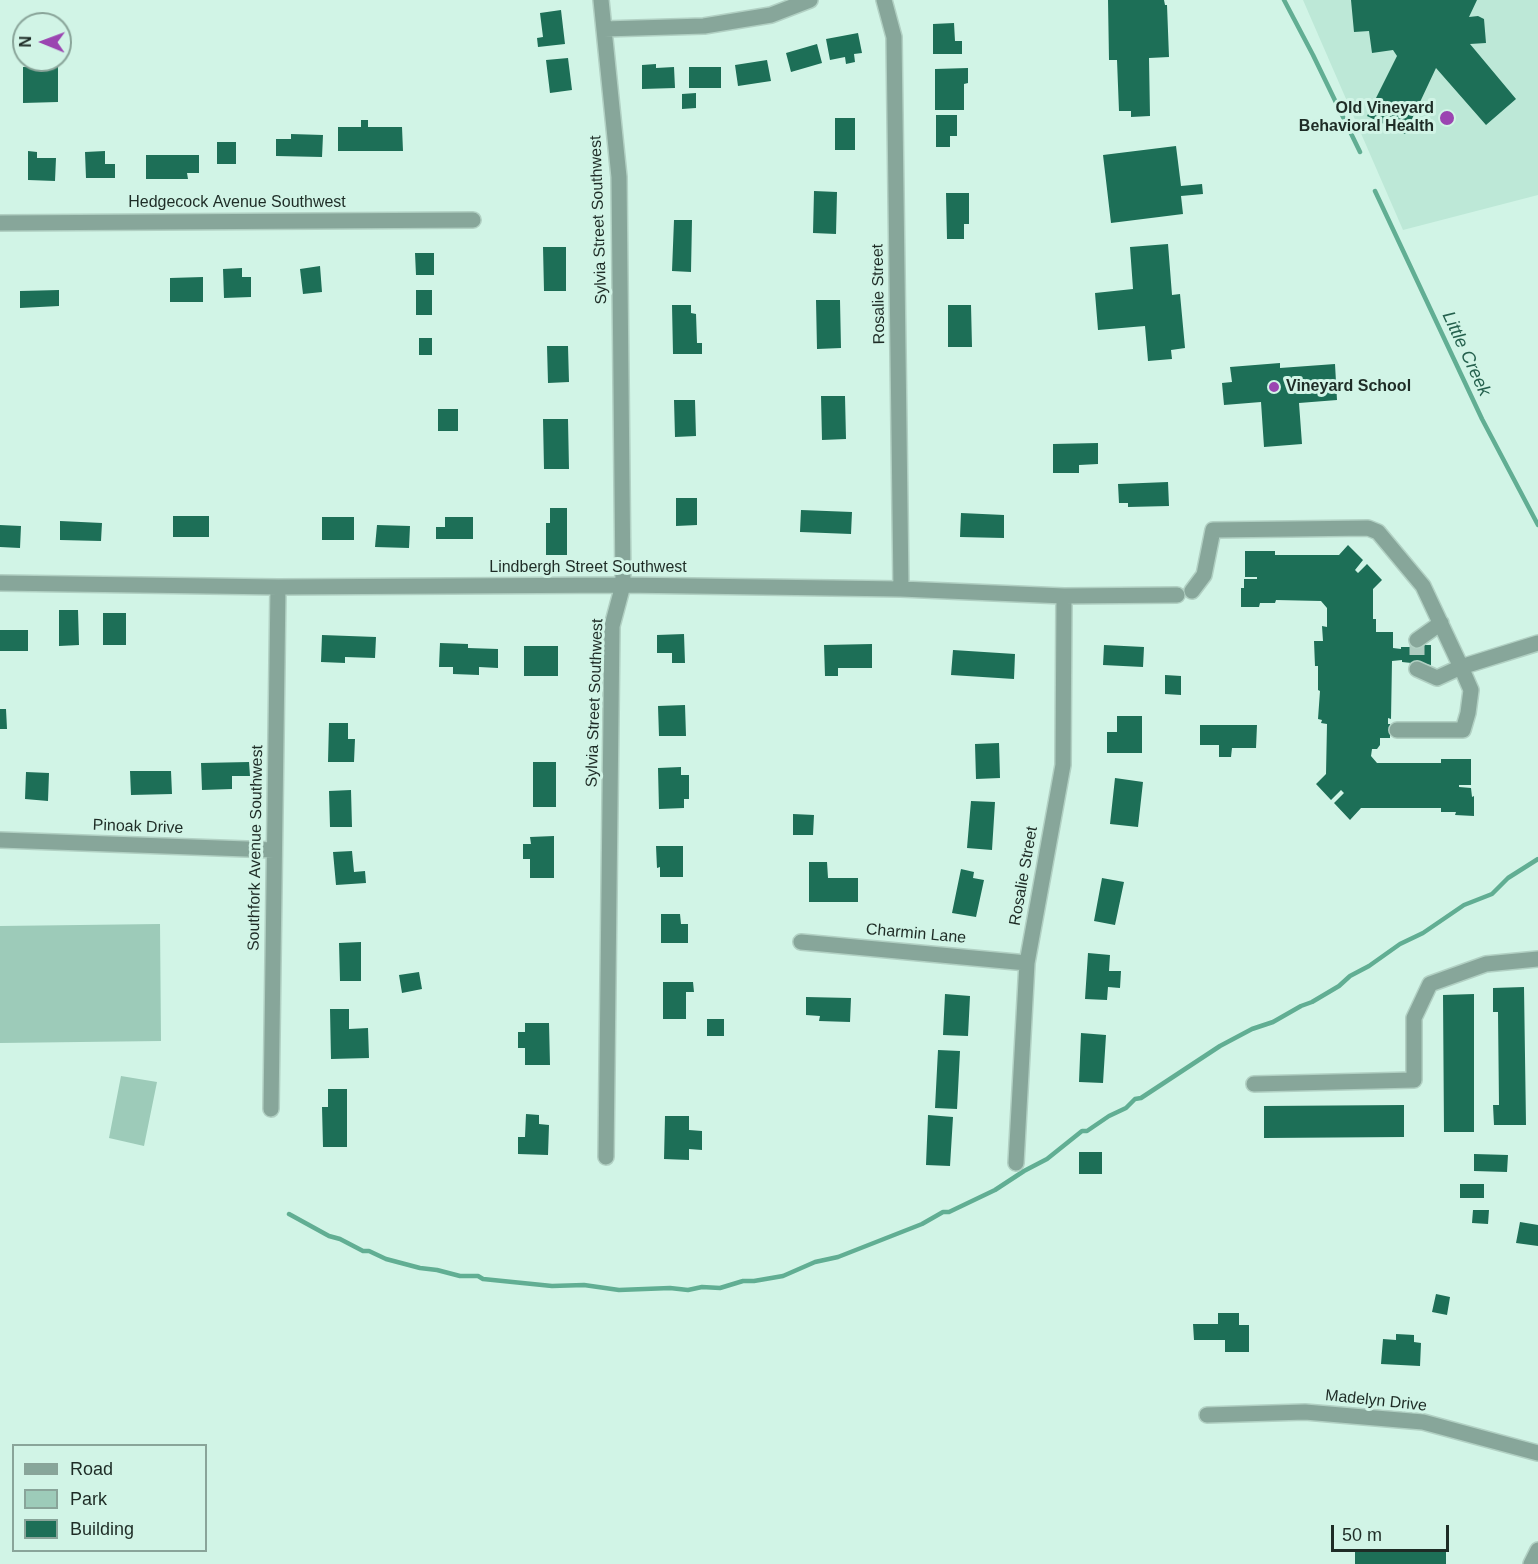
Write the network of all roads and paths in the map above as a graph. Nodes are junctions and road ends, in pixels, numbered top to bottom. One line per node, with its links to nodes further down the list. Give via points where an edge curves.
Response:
1 (601, 0): 4 (street, Sylvia Street Southwest)
2 (810, 0): 4 (street, via 771,15 704,26)
3 (884, 0): 10 (street, Rosalie Street, via 894,37)
4 (604, 29): 8 (street, Sylvia Street Southwest, via 619,177)
5 (473, 220): 6 (street, Hedgecock Avenue Southwest)
6 (0, 223)
7 (0, 583): 9 (street, Lindbergh Street Southwest)
8 (623, 585): 9 (street, Lindbergh Street Southwest); 10 (street, Lindbergh Street Southwest); 27 (street, Sylvia Street Southwest, via 612,626)
9 (278, 587): 21 (street, Southfork Avenue Southwest)
10 (901, 590): 13 (street, Lindbergh Street Southwest)
11 (1192, 591): 14 (street, via 1204,574 1213,530 1368,528 1378,532 1423,586)
12 (1177, 595): 13 (street, Lindbergh Street Southwest)
13 (1064, 596): 24 (street, Rosalie Street, via 1063,765)
14 (1441, 623): 15 (street); 17 (street)
15 (1417, 640)
16 (1538, 643): 17 (street)
17 (1461, 667): 18 (street, via 1437,678); 19 (street, via 1471,690 1463,730)
18 (1417, 669)
19 (1397, 729)
20 (0, 840): 21 (street, Pinoak Drive)
21 (274, 850): 26 (street, Southfork Avenue Southwest)
22 (801, 942): 24 (street, Charmin Lane)
23 (1538, 959): 25 (street, via 1486,964 1430,984 1414,1018 1414,1080)
24 (1027, 963): 28 (street, Rosalie Street)
25 (1254, 1084)
26 (271, 1109)
27 (606, 1157)
28 (1016, 1163)
29 (1207, 1415): 30 (street, Madelyn Drive, via 1305,1412 1423,1422)
30 (1538, 1453)
31 (1538, 1550): 32 (street)
32 (1531, 1564)

